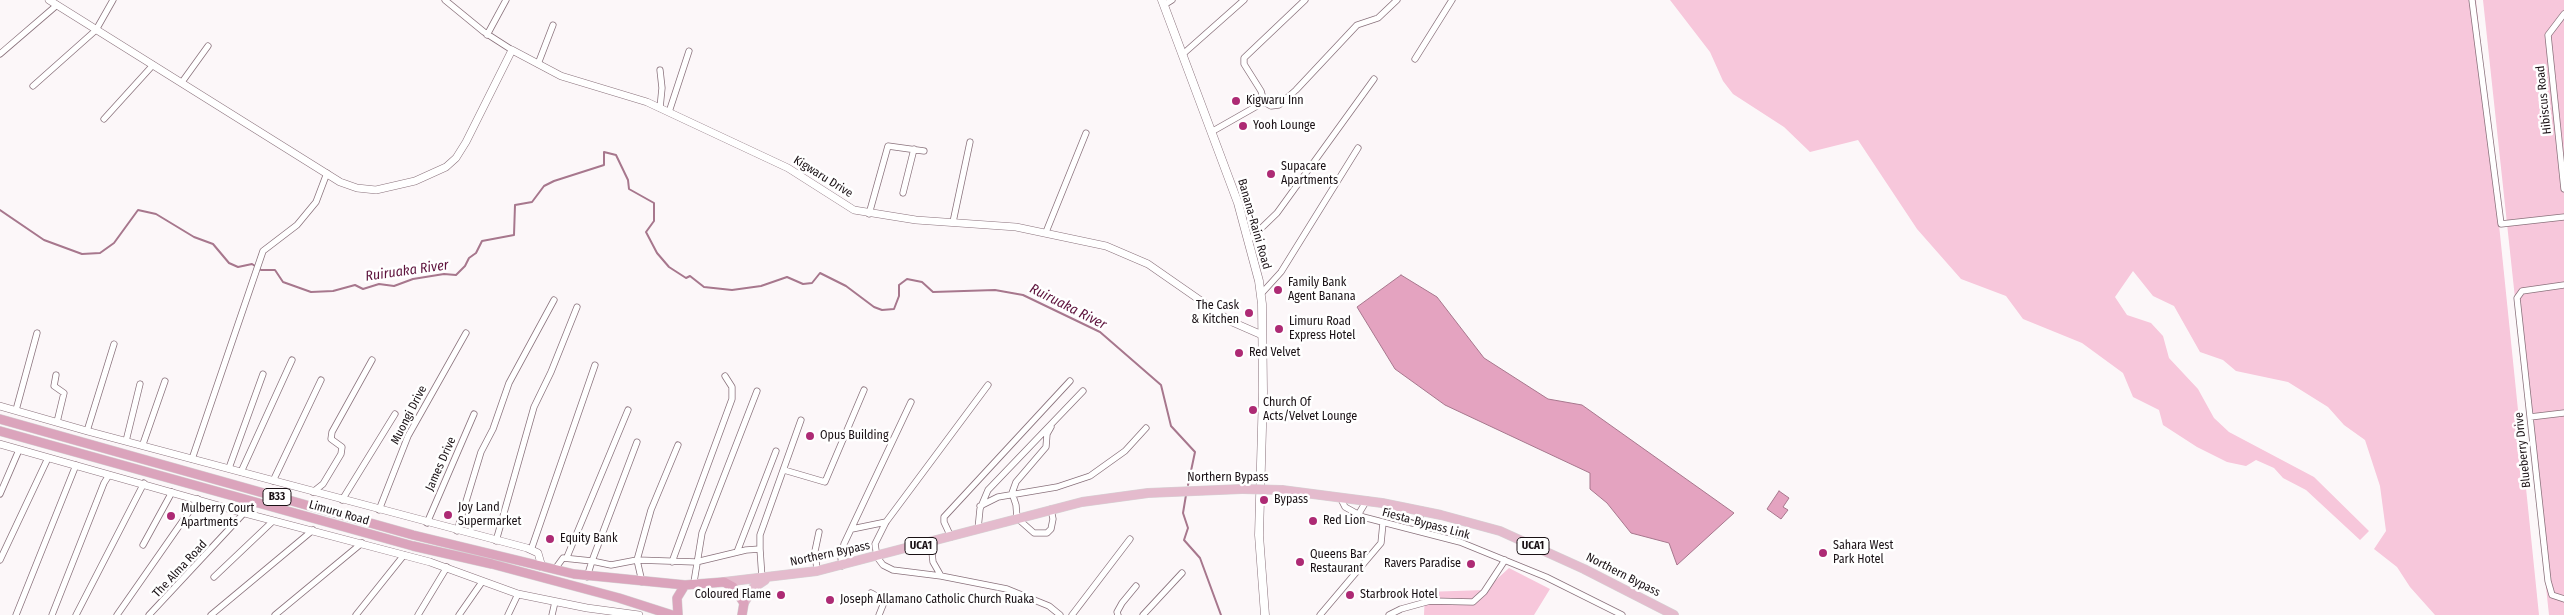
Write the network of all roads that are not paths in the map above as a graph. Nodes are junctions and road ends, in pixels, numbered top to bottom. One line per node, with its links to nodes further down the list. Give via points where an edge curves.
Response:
1 (113, 0): 14 (street)
2 (445, 0): 15 (street, Kigwaru Drive)
3 (506, 0): 15 (street)
4 (1172, 0): 11 (street)
5 (1244, 0): 20 (street)
6 (1305, 0): 28 (street, via 1244,58)
7 (1397, 0): 28 (street, via 1378,18 1357,25 1279,105 1271,106)
8 (1452, 0): 21 (street)
9 (2472, 0): 43 (street, via 2501,224)
10 (53, 2): 14 (street); 19 (street)
11 (1163, 3): 20 (main road, Banana-Raini Road)
12 (2564, 14): 35 (street, Hibiscus Road, via 2548,36)
13 (553, 25): 22 (street)
14 (96, 30): 23 (street); 27 (street)
15 (488, 35): 17 (street, Kigwaru Drive)
16 (208, 46): 26 (street)
17 (512, 50): 22 (street, Kigwaru Drive); 39 (street, via 466,142 446,167 415,181 376,190 357,188)
18 (689, 51): 30 (street)
19 (0, 54)
20 (1184, 54): 32 (main road, Banana-Raini Road)
21 (1415, 60)
22 (538, 64): 29 (street, Kigwaru Drive, via 561,76)
23 (153, 65): 26 (street); 31 (street)
24 (660, 70): 29 (street)
25 (1374, 79): 46 (street, via 1277,213)
26 (182, 82): 39 (street)
27 (33, 86)
28 (1264, 102): 32 (street)
29 (660, 108): 30 (street, Kigwaru Drive)
30 (669, 112): 42 (street, Kigwaru Drive, via 788,168 849,207)
31 (104, 119)
32 (1213, 131): 46 (main road, Banana-Raini Road)
33 (1086, 133): 45 (street)
34 (970, 142): 44 (street)
35 (2561, 144): 40 (street, Hibiscus Road)
36 (1358, 148): 48 (street, via 1282,272)
37 (914, 149): 38 (street); 41 (street); 42 (street, via 891,146 886,149)
38 (924, 151)
39 (327, 173): 92 (street, via 316,202 297,225 264,251)
40 (2564, 190)
41 (903, 194)
42 (869, 214): 44 (street, Kigwaru Drive)
43 (2564, 217)
44 (953, 222): 45 (street, Kigwaru Drive)
45 (1046, 232): 53 (street, Kigwaru Drive, via 1132,255 1173,279 1230,321)
46 (1249, 240): 48 (main road, Banana-Raini Road)
47 (2564, 285): 76 (street, Blueberry Drive, via 2521,291 2517,298)
48 (1260, 294): 53 (main road, Banana-Raini Road)
49 (554, 300): 123 (street, via 508,383 493,429 481,452)
50 (577, 307): 127 (street, via 534,407)
51 (37, 333): 71 (street)
52 (466, 333): 110 (street, Muongi Drive, via 408,436)
53 (1262, 335): 183 (main road, Banana-Raini Road, via 1259,535)
54 (114, 344): 83 (street)
55 (292, 360): 96 (street)
56 (372, 360): 101 (street, via 332,432 331,439 342,447 341,454 323,484)
57 (595, 365): 132 (street)
58 (263, 374): 94 (street)
59 (56, 375): 80 (street, via 54,386 64,393)
60 (726, 376): 141 (street, via 732,387 732,399)
61 (321, 380): 98 (street)
62 (1070, 380): 125 (street, via 944,516)
63 (165, 381): 87 (street)
64 (140, 384): 84 (street)
65 (988, 385): 116 (street)
66 (864, 390): 95 (street, via 825,482)
67 (757, 391): 142 (street, via 702,533)
68 (1083, 391): 79 (street)
69 (911, 402): 119 (street)
70 (0, 406): 71 (street)
71 (16, 410): 80 (street)
72 (628, 410): 135 (street)
73 (2564, 413): 76 (street)
74 (395, 414): 106 (street)
75 (474, 414): 117 (street, James Drive)
76 (2530, 417): 160 (street, Blueberry Drive, via 2548,581 2552,596)
77 (0, 419): 145 (highway, Limuru Road / B33, via 413,535)
78 (801, 420): 95 (street)
79 (1055, 421): 102 (street, via 1047,434 1046,447 1016,482); 108 (street, via 988,490)
80 (58, 422): 83 (street)
81 (1146, 428): 102 (street, via 1125,451 1090,476 1056,487)
82 (0, 431): 176 (highway, Limuru Road / B33)
83 (87, 431): 84 (street)
84 (126, 441): 87 (street)
85 (638, 442): 140 (street)
86 (0, 444): 89 (street)
87 (143, 444): 92 (street)
88 (678, 445): 138 (street, via 651,510)
89 (19, 450): 91 (street); 103 (street)
90 (776, 452): 133 (street)
91 (48, 458): 93 (street); 137 (street)
92 (192, 459): 94 (street)
93 (76, 465): 97 (street); 163 (street)
94 (229, 468): 96 (street)
95 (784, 470): 131 (street, via 760,535)
96 (240, 472): 98 (street)
97 (109, 475): 99 (street); 164 (street)
98 (273, 481): 101 (street)
99 (144, 483): 100 (street); 165 (street)
100 (172, 492): 105 (street); 130 (street)
101 (313, 492): 106 (street)
102 (1012, 493): 108 (street); 114 (street)
103 (0, 494)
104 (1340, 496): 107 (main road, Northern Bypass / UCA1); 109 (main road, Northern Bypass / UCA1, bridge, via 1242,489 1190,490 1148,493); 113 (street, Fiesta-Bypass Link, via 1345,507)
105 (198, 499): 112 (street); 166 (street)
106 (342, 500): 110 (street)
107 (1367, 500): 111 (main road, Northern Bypass / UCA1); 113 (street)
108 (980, 506): 120 (street)
109 (1052, 509): 114 (main road, Northern Bypass / UCA1); 114 (street, via 1053,524 1047,533 1030,531)
110 (379, 510): 117 (street)
111 (1422, 510): 121 (street); 187 (main road, Northern Bypass / UCA1, via 1500,532 1584,569)
112 (244, 513): 115 (street); 167 (street, The Alma Road)
113 (1358, 515): 118 (street, Fiesta-Bypass Link)
114 (1017, 518): 120 (main road, Northern Bypass / UCA1)
115 (273, 521): 122 (street); 150 (street)
116 (886, 522): 119 (street); 136 (street, via 875,544)
117 (427, 523): 123 (street)
118 (1383, 523): 121 (street, Fiesta-Bypass Link); 184 (street, via 1381,543)
119 (852, 529): 143 (street, via 842,549)
120 (978, 529): 125 (main road, Northern Bypass / UCA1)
121 (1416, 529): 139 (street, Fiesta-Bypass Link)
122 (313, 530): 129 (street); 168 (street)
123 (457, 531): 127 (street)
124 (819, 532): 147 (street, via 815,551)
125 (950, 537): 128 (main road, Northern Bypass / UCA1)
126 (1130, 539): 180 (street)
127 (496, 541): 132 (street)
128 (931, 543): 136 (main road, Northern Bypass / UCA1); 149 (street, via 933,562)
129 (362, 544): 134 (street); 169 (street)
130 (142, 545)
131 (760, 549): 133 (street); 152 (street)
132 (531, 550): 145 (street, via 538,553)
133 (736, 552): 142 (street)
134 (404, 555): 144 (street); 170 (street)
135 (567, 557): 140 (street); 146 (street, via 560,559)
136 (877, 557): 143 (main road, Northern Bypass / UCA1); 149 (street, via 892,570)
137 (0, 560)
138 (637, 560): 140 (street, via 611,565); 141 (street); 154 (street)
139 (1506, 560): 185 (street, via 1473,602 1430,601); 186 (street, Fiesta-Bypass Link)
140 (592, 561): 151 (street)
141 (672, 562): 142 (street)
142 (696, 562): 156 (street)
143 (842, 566): 147 (main road, Northern Bypass / UCA1)
144 (447, 567): 153 (street); 171 (street)
145 (542, 567): 146 (highway, Limuru Road / B33)
146 (555, 569): 151 (highway, Northern Bypass / B33)
147 (817, 572): 152 (main road, Northern Bypass / UCA1)
148 (1182, 573): 182 (street)
149 (941, 576): 179 (street, via 1007,589 1049,606)
150 (214, 577)
151 (587, 577): 154 (highway, Northern Bypass / B33)
152 (766, 578): 155 (main road, Northern Bypass / UCA1); 162 (main road, Northern Bypass, via 753,588)
153 (482, 582): 159 (street); 172 (street)
154 (642, 582): 156 (highway, Northern Bypass / B33)
155 (724, 582): 156 (highway, Northern Bypass); 162 (highway, Northern Bypass, via 733,587)
156 (689, 584): 177 (highway, via 677,598)
157 (1136, 586): 181 (street, via 1122,603)
158 (871, 593): 178 (street, via 882,599)
159 (518, 594): 161 (street); 173 (street)
160 (2564, 600)
161 (555, 602): 174 (street); 175 (street)
162 (743, 611)
163 (16, 615)
164 (52, 615)
165 (76, 615)
166 (117, 615)
167 (150, 615)
168 (211, 615)
169 (275, 615)
170 (356, 615)
171 (418, 615)
172 (459, 615)
173 (508, 615)
174 (552, 615)
175 (639, 615)
176 (672, 615)
177 (678, 615)
178 (879, 615)
179 (1060, 615)
180 (1072, 615)
181 (1118, 615)
182 (1143, 615)
183 (1266, 615)
184 (1320, 615)
185 (1389, 615)
186 (1622, 615)
187 (1674, 615)

